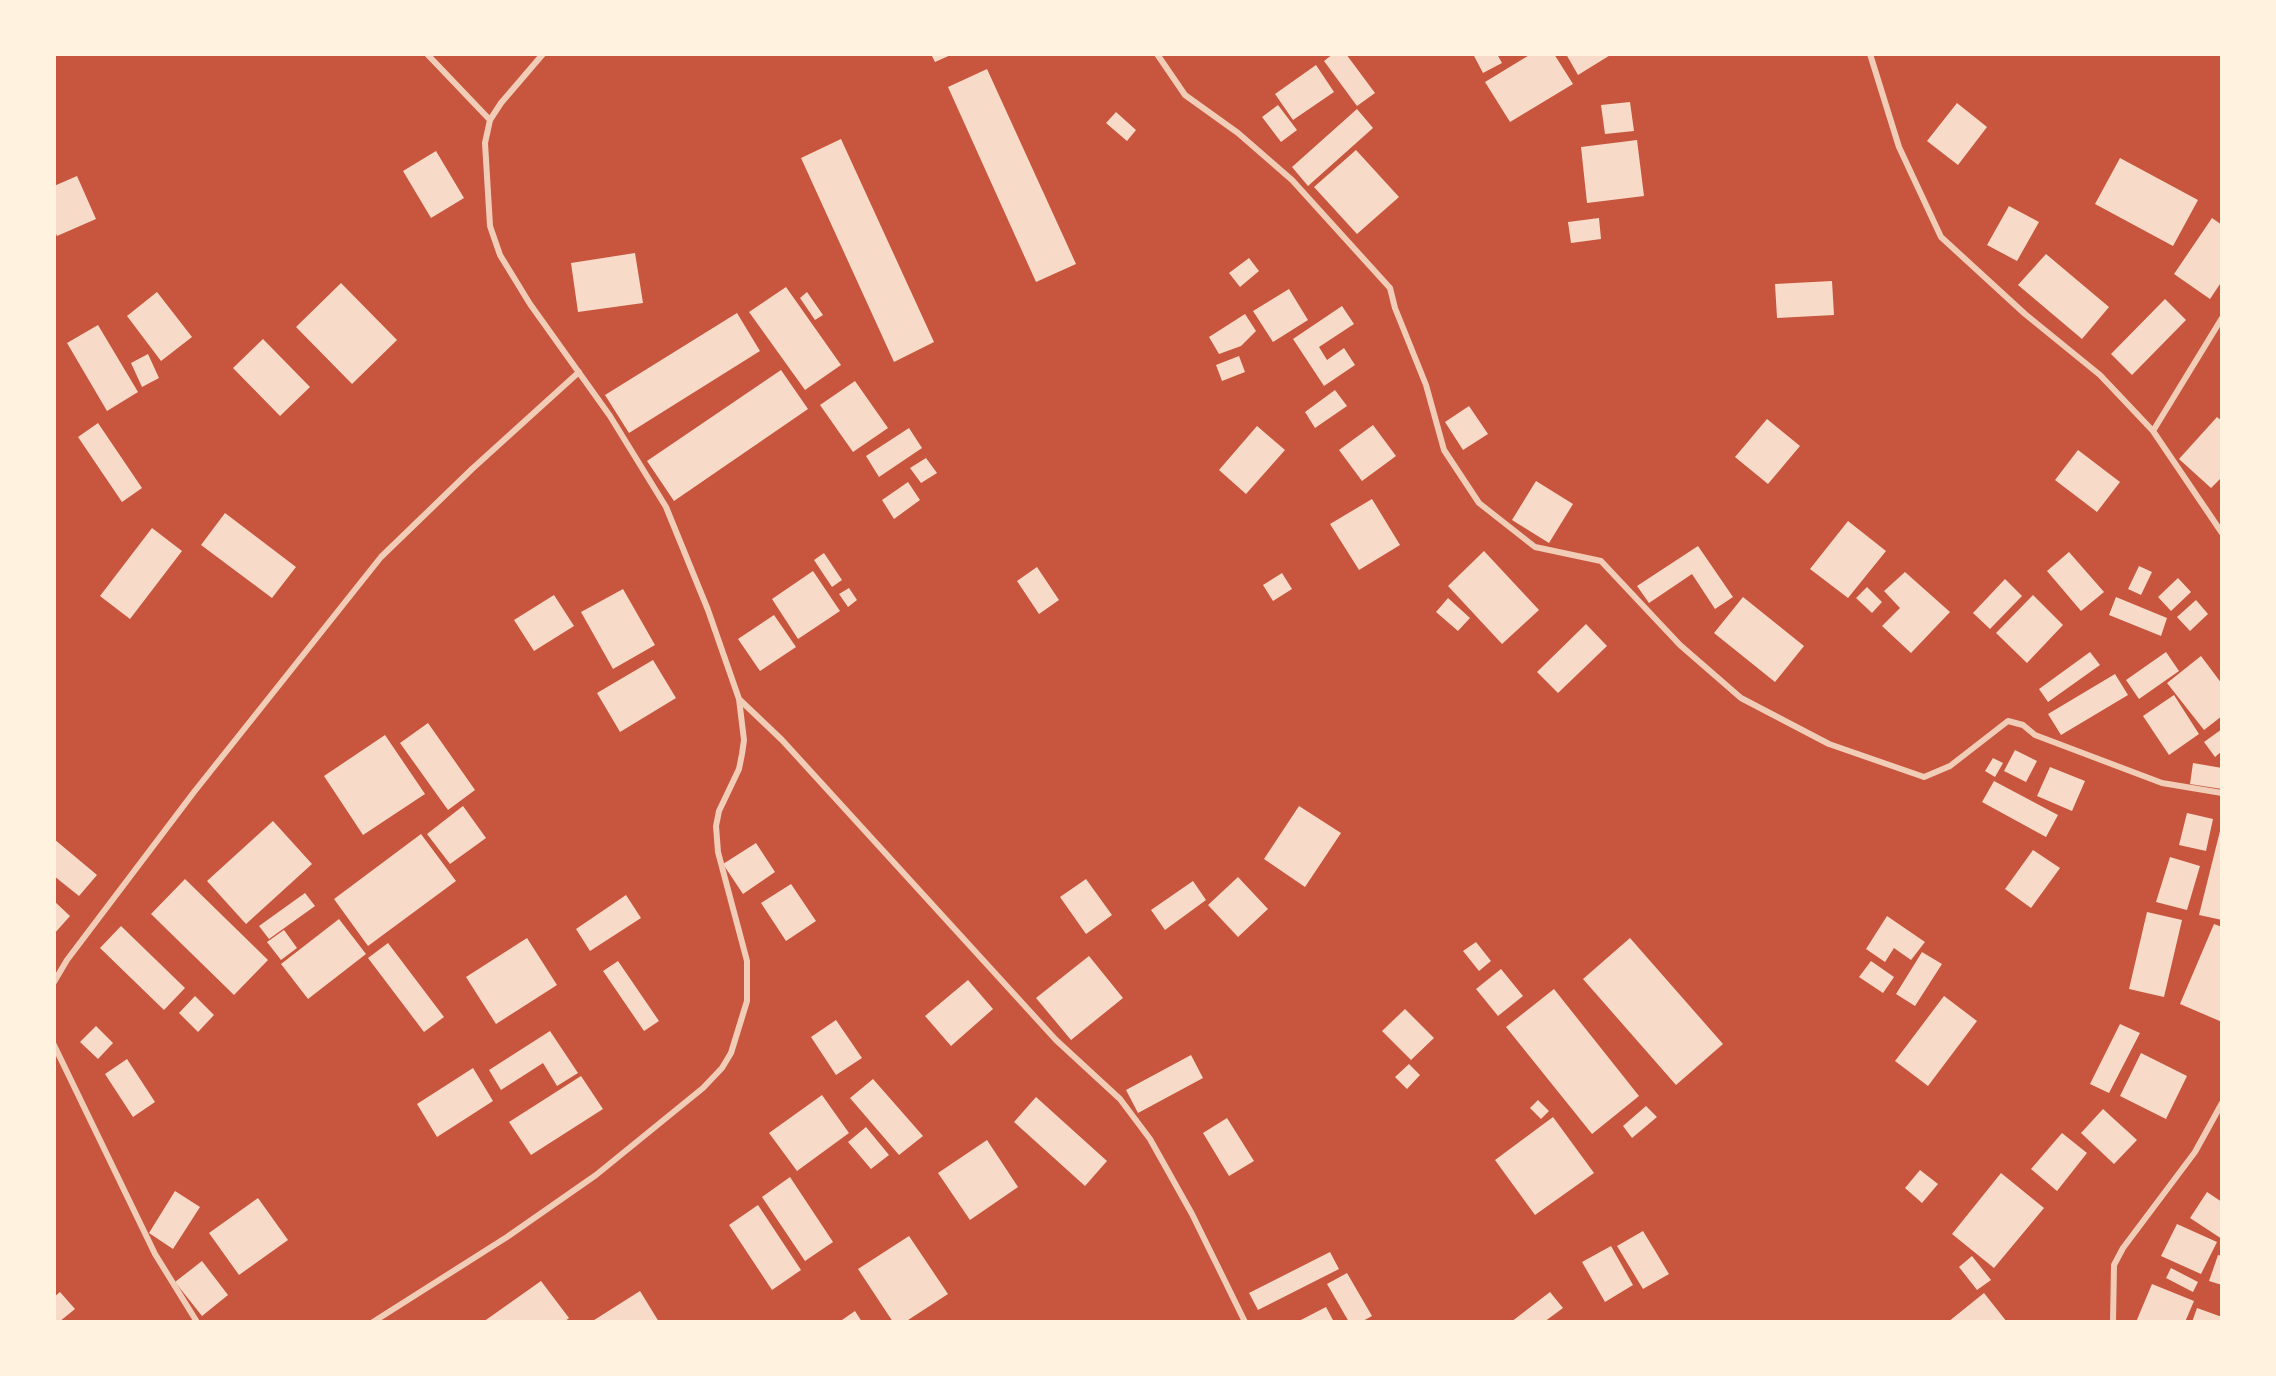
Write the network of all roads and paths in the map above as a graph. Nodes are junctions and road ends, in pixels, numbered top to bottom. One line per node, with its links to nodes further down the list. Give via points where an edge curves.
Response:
1 (427, 54): 5 (street)
2 (543, 54): 5 (street)
3 (1157, 54): 11 (street, via 1185,95 1239,133 1292,180 1390,288 1426,385 1444,450 1479,503 1535,547 1601,561 1680,645 1741,698 1828,744 1924,777 1950,766 2008,721 2162,783)
4 (1870, 54): 8 (street, via 1899,147 1941,237 2032,320 2100,375)
5 (490, 120): 7 (street, via 485,143 494,242 530,304)
6 (2222, 318): 8 (street)
7 (579, 372): 10 (street, via 666,507); 12 (street, via 381,557 194,792)
8 (2153, 431): 9 (street)
9 (2222, 533)
10 (739, 699): 16 (street, via 742,754 739,769 718,811 716,826 718,852 747,961 747,1001 732,1053 703,1088 596,1175 500,1242); 17 (street, via 782,740 1056,1040 1120,1100 1150,1139)
11 (2222, 793)
12 (54, 982)
13 (54, 1044): 15 (street, via 155,1254)
14 (2222, 1103): 18 (street, via 2195,1152 2114,1265)
15 (197, 1322)
16 (373, 1322)
17 (1245, 1322)
18 (2113, 1322)

